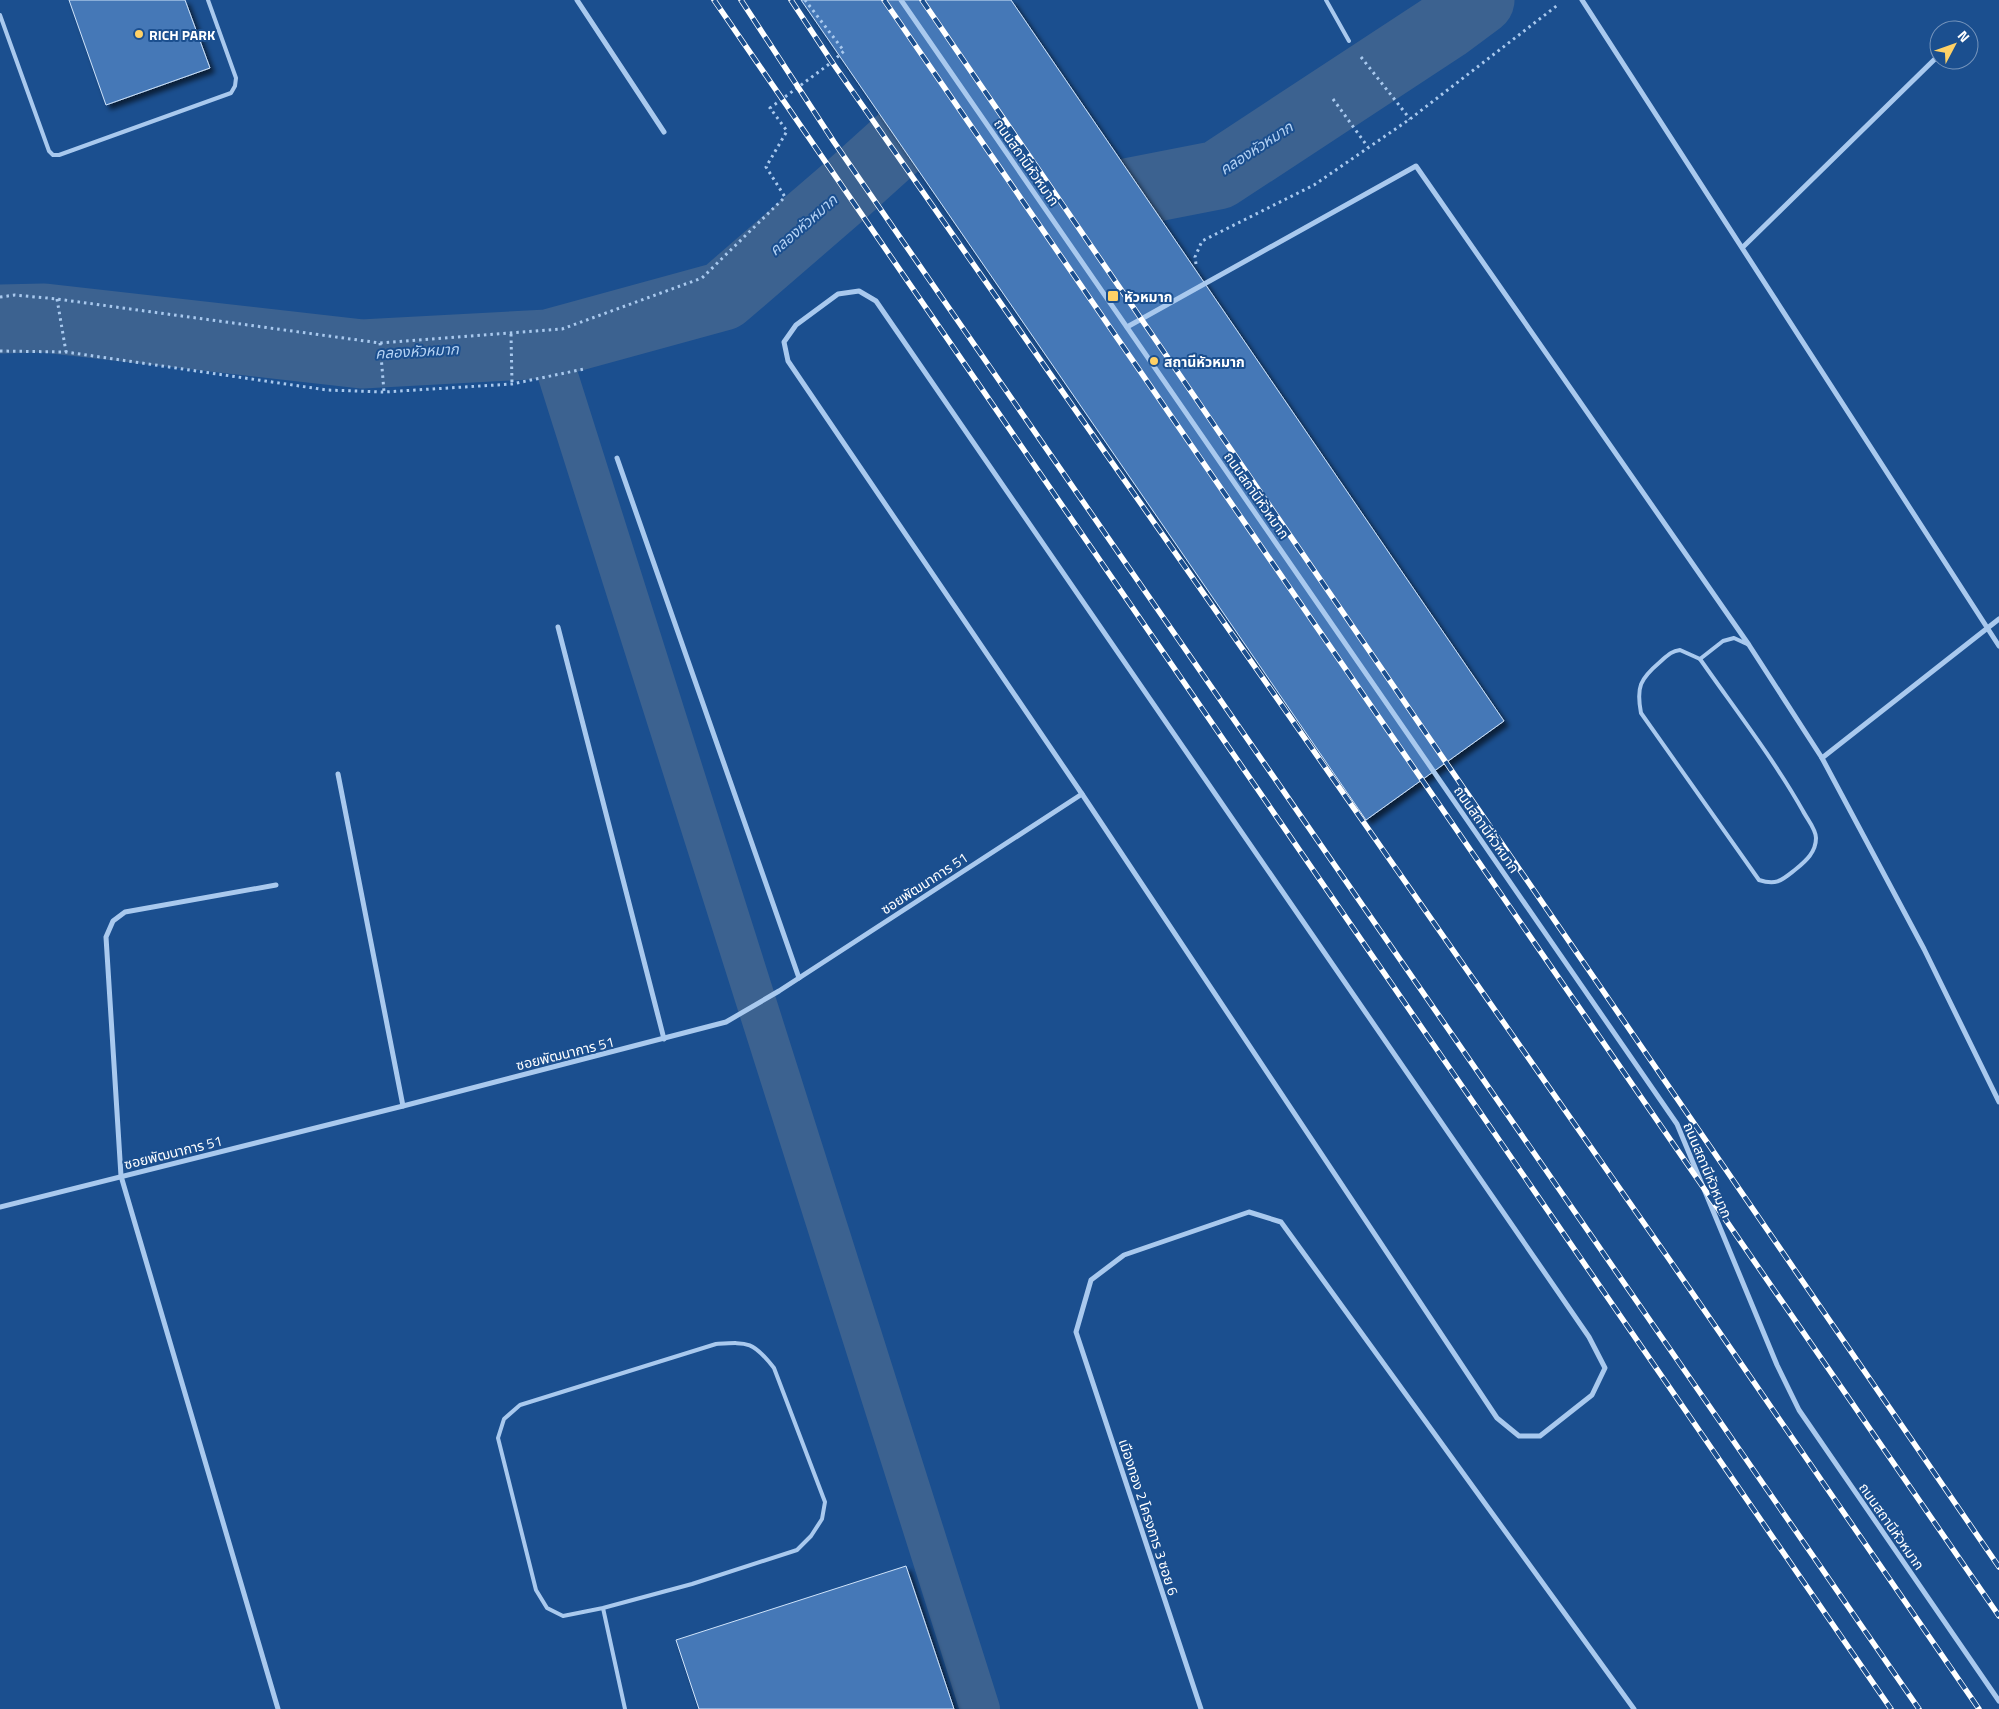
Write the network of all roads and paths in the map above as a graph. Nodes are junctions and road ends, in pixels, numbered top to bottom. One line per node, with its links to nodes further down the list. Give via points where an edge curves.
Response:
1 (208, 0): 8 (lane, via 236,78 231,93 59,155 49,152)
2 (577, 0): 13 (street)
3 (805, 0): 20 (path, via 844,51 770,108 787,131 766,167 785,197 702,278 562,329)
4 (901, 0): 19 (street, ถนนสถานีหัวหมาก)
5 (1326, 0): 9 (lane)
6 (1565, 0): 12 (path)
7 (1582, 0): 15 (street)
8 (0, 15)
9 (1349, 41): 12 (path)
10 (1929, 65): 15 (street)
11 (1333, 99): 14 (path)
12 (1410, 119): 14 (path)
13 (664, 132)
14 (1368, 148): 16 (path, via 1314,184 1202,241 1195,257)
15 (1743, 247): 30 (street)
16 (1197, 289): 19 (street); 31 (street, via 1416,166)
17 (0, 297): 18 (path, via 15,295)
18 (57, 299): 21 (path); 23 (path)
19 (1127, 327): 45 (street, ถนนสถานีหัวหมาก, via 1677,1124 1777,1365 1799,1410)
20 (511, 334): 21 (path); 25 (path)
21 (380, 343): 26 (path)
22 (0, 351): 23 (path)
23 (66, 352): 26 (path, via 327,390)
24 (584, 369): 25 (path)
25 (512, 384): 26 (path)
26 (384, 392)
27 (617, 458): 38 (street)
28 (1999, 620): 30 (street)
29 (558, 627): 39 (street)
30 (1986, 629): 32 (street); 34 (street)
31 (1749, 645): 33 (lane, via 1734,638 1723,641); 34 (street)
32 (1999, 646)
33 (1700, 659): 33 (lane, via 1788,785 1816,837 1814,851 1803,864 1771,884 1759,880 1641,714 1638,696 1644,675 1672,651 1680,650)
34 (1822, 758): 40 (street, via 1924,949)
35 (338, 774): 41 (street)
36 (1082, 794): 36 (street, via 788,361 784,342 796,325 838,294 859,291 876,301 1583,1329 1605,1368 1592,1395 1540,1436 1519,1436 1497,1418); 38 (street, ซอยพัฒนาการ 51)
37 (276, 885): 42 (street, via 125,912 113,921 106,937)
38 (799, 978): 39 (street, ซอยพัฒนาการ 51, via 726,1022)
39 (664, 1039): 41 (street, ซอยพัฒนาการ 51)
40 (1999, 1102)
41 (403, 1106): 42 (street, ซอยพัฒนาการ 51)
42 (121, 1176): 43 (street, ซอยพัฒนาการ 51); 46 (street)
43 (0, 1206)
44 (603, 1608): 44 (lane, via 797,1550 822,1519 825,1502 774,1368 762,1352 744,1343 716,1344 520,1405 504,1419 498,1438 536,1590 547,1608 563,1616); 47 (lane)
45 (1999, 1701)
46 (278, 1709)
47 (625, 1709)
48 (1201, 1709): 49 (street, เมืองทอง 2 โครงการ 3 ซอย 6, via 1076,1332 1091,1280 1124,1255 1249,1212 1281,1222)
49 (1634, 1709)

